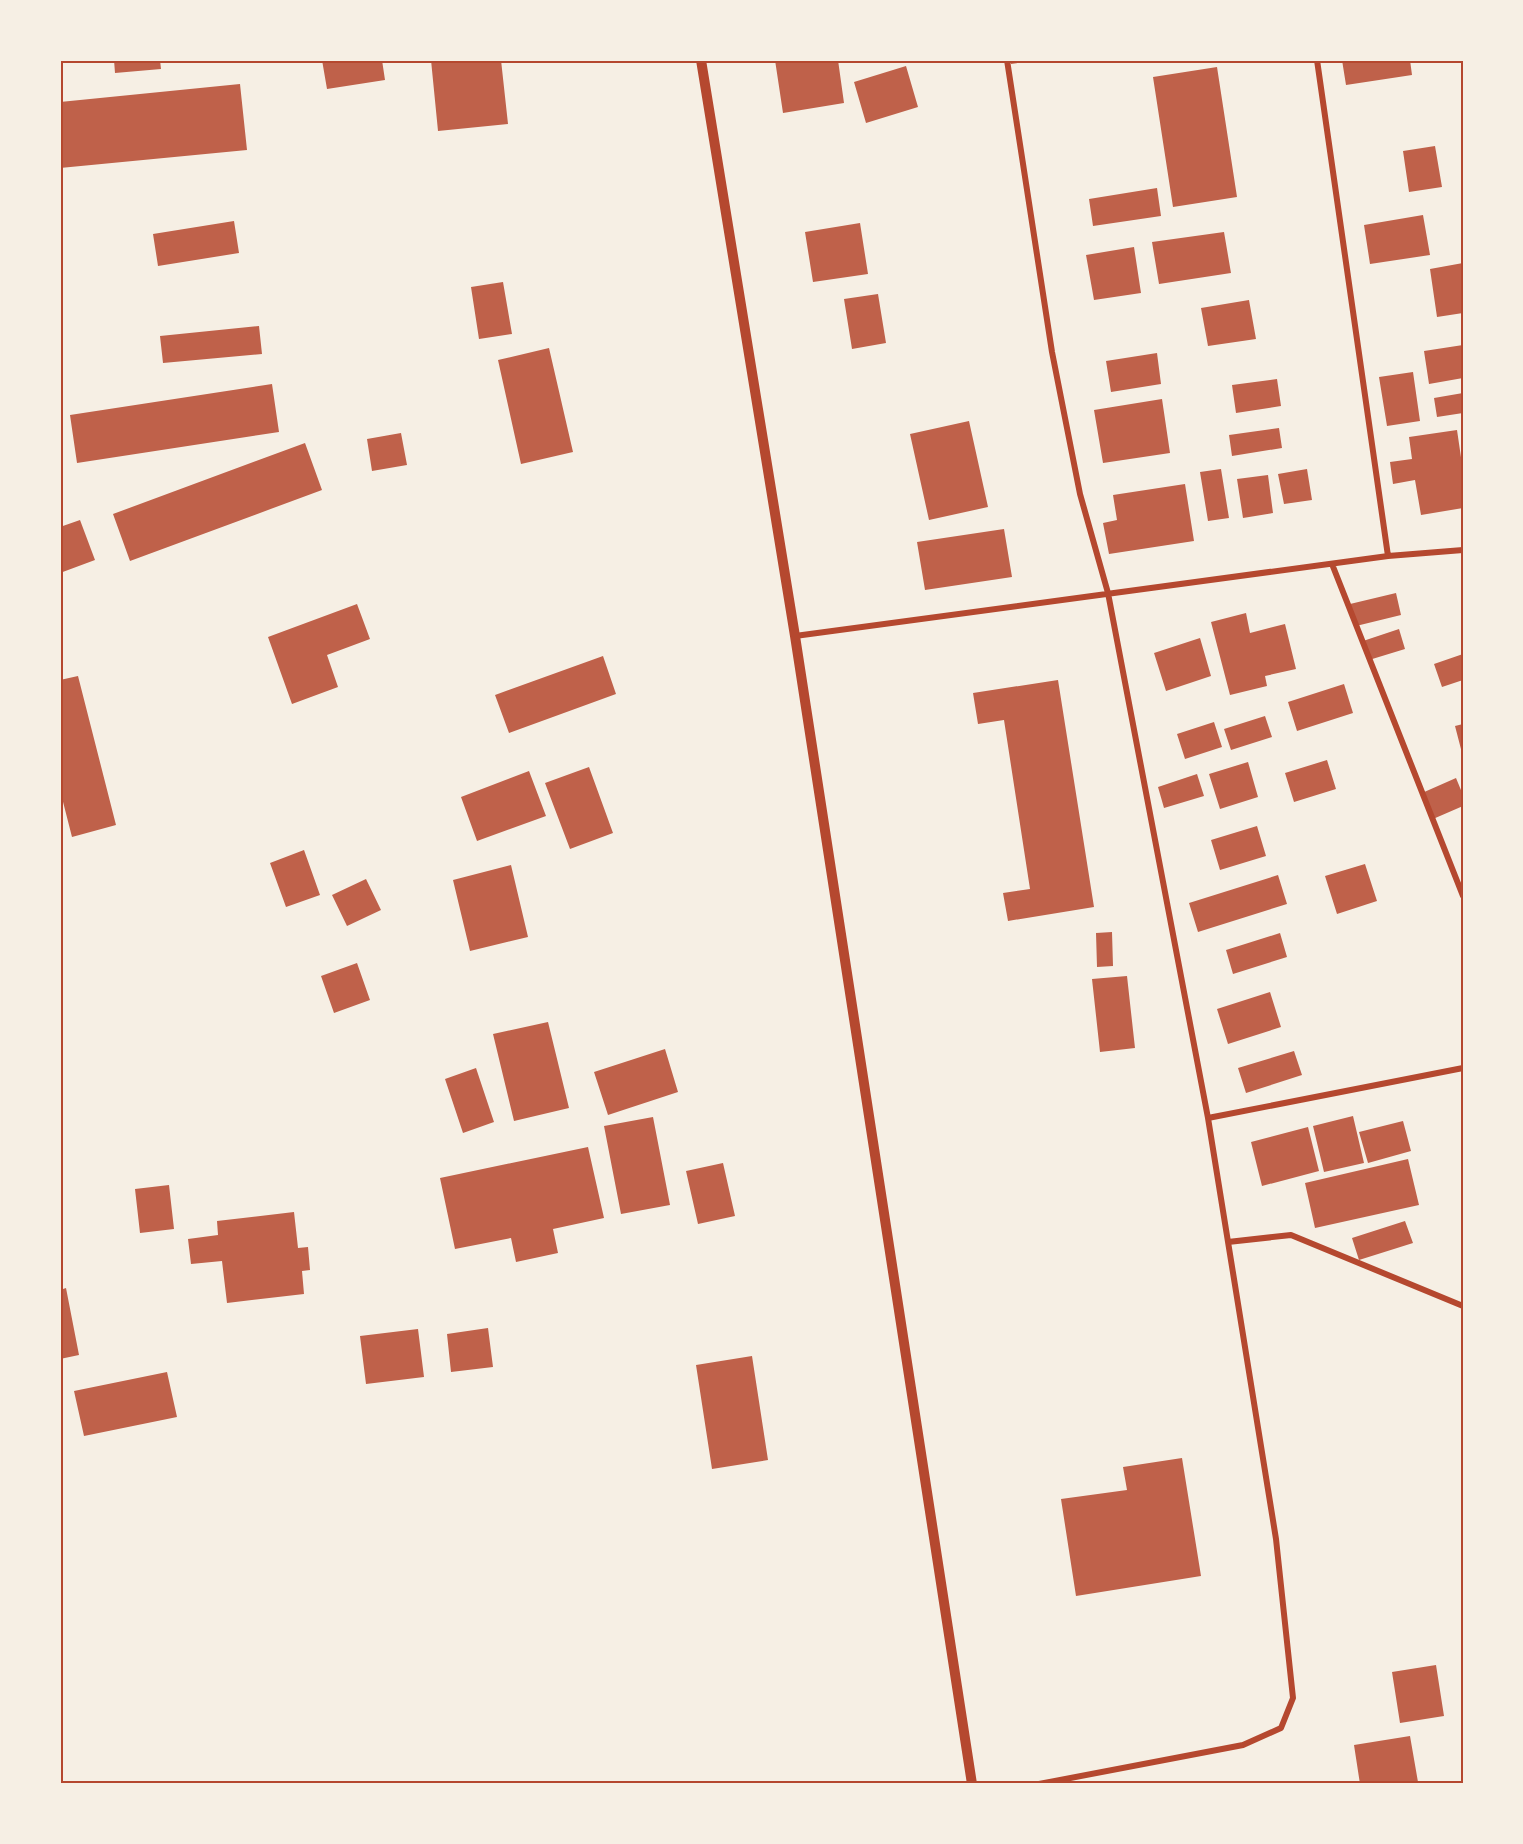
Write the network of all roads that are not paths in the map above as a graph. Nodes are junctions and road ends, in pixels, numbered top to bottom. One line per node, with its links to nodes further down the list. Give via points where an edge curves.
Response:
1 (701, 60): 8 (street)
2 (1008, 60): 7 (street, via 1052,352 1080,494)
3 (1317, 60): 5 (street)
4 (1463, 550): 5 (street)
5 (1388, 556): 6 (street)
6 (1332, 564): 7 (street); 9 (street)
7 (1108, 593): 8 (street); 11 (street)
8 (795, 636): 14 (street)
9 (1463, 896)
10 (1463, 1068): 11 (street)
11 (1208, 1118): 12 (street)
12 (1228, 1242): 13 (street, via 1291,1235); 15 (street, via 1276,1539 1293,1698 1281,1728 1242,1745)
13 (1463, 1306)
14 (972, 1784)
15 (1039, 1784)

